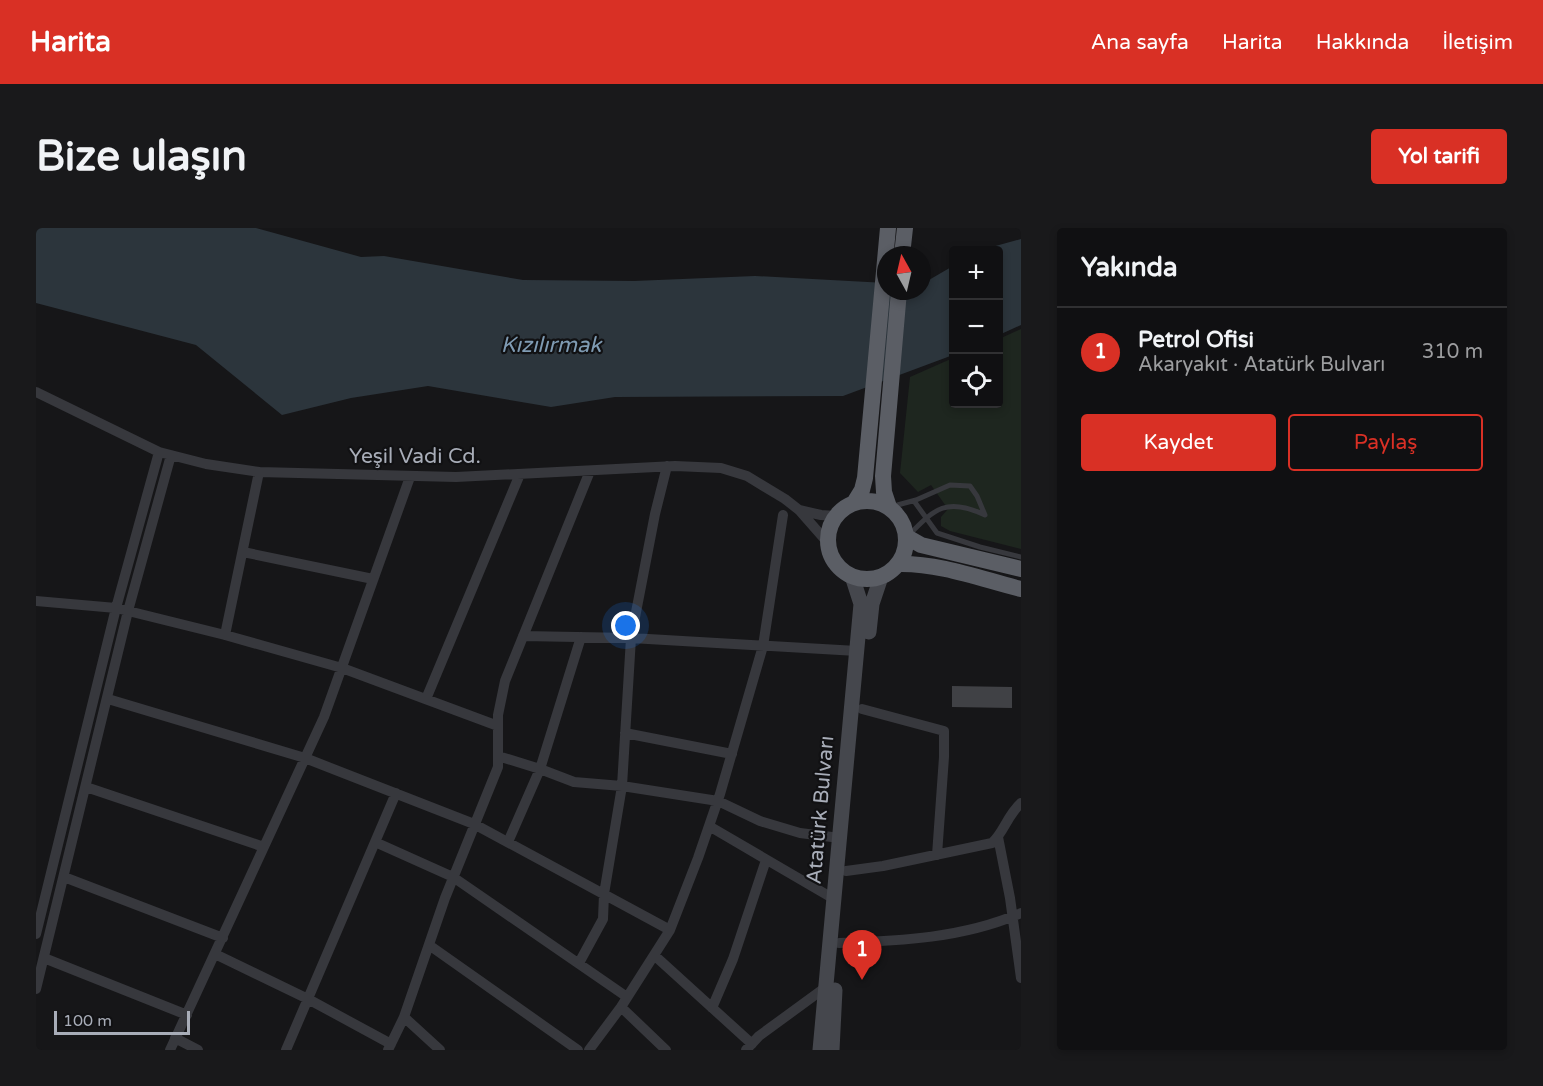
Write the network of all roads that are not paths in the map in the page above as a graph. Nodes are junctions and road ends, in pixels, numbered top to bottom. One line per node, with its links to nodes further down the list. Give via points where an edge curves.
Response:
1 (897, 229): 2 (highway); 4 (highway)
2 (900, 246)
3 (897, 300): 4 (highway)
4 (882, 385): 14 (highway, via 865,478); 15 (highway, via 883,476)
5 (36, 392): 6 (street, Yeşil Vadi Cd.)
6 (159, 452): 7 (street, Yeşil Vadi Cd.); 31 (street)
7 (171, 455): 10 (street, Yeşil Vadi Cd.); 32 (street)
8 (667, 466): 9 (street, Yeşil Vadi Cd.); 16 (street, Yeşil Vadi Cd., via 721,468 747,476); 36 (street)
9 (590, 471): 11 (street, Yeşil Vadi Cd.); 34 (street)
10 (259, 472): 12 (street, Yeşil Vadi Cd.); 22 (street)
11 (520, 474): 12 (street, Yeşil Vadi Cd.); 41 (street)
12 (410, 477): 28 (street)
13 (914, 501): 15 (lane); 19 (lane); 19 (lane, via 961,484 970,486 985,515 952,505 939,508)
14 (854, 503): 15 (highway, via 875,501); 18 (highway)
15 (889, 507): 20 (highway, via 903,523)
16 (799, 510): 18 (street); 21 (street)
17 (783, 515): 37 (street)
18 (836, 516): 21 (highway)
19 (926, 519): 20 (lane); 23 (lane, via 937,533)
20 (906, 537): 24 (highway, via 905,551); 25 (highway, via 921,545)
21 (828, 543): 26 (highway, Atatürk Bulvarı, via 835,563)
22 (243, 552): 28 (street); 33 (street)
23 (1021, 557)
24 (898, 564): 27 (highway); 29 (highway, via 935,566)
25 (1021, 569)
26 (852, 576): 27 (highway); 38 (main road, Atatürk Bulvarı, via 861,604)
27 (881, 577): 42 (main road, Atatürk Bulvarı, via 872,604)
28 (373, 579): 39 (street)
29 (1021, 589)
30 (36, 601): 31 (street)
31 (116, 608): 32 (street); 70 (street)
32 (128, 611): 33 (street); 40 (street)
33 (225, 635): 39 (street)
34 (523, 636): 35 (street); 43 (street, via 505,681)
35 (580, 637): 36 (street); 48 (street)
36 (631, 638): 37 (street); 44 (street)
37 (763, 646): 38 (street); 45 (street)
38 (857, 651): 57 (main road, Atatürk Bulvarı)
39 (342, 668): 41 (street); 47 (street)
40 (108, 699): 47 (street); 50 (street)
41 (426, 699): 43 (street)
42 (862, 709): 61 (street, via 944,731); 63 (main road, Atatürk Bulvarı)
43 (498, 726): 46 (street)
44 (625, 733): 45 (street); 49 (street)
45 (732, 754): 52 (street)
46 (498, 756): 48 (street); 54 (street, via 498,767)
47 (305, 759): 51 (street); 60 (street)
48 (540, 769): 49 (street, via 574,782); 59 (street)
49 (622, 786): 52 (street); 66 (street)
50 (86, 787): 60 (street); 65 (street)
51 (396, 793): 54 (street); 58 (street)
52 (718, 801): 55 (street); 57 (street, via 760,821 800,833)
53 (1021, 803): 56 (street)
54 (474, 824): 59 (street); 64 (street)
55 (709, 826): 62 (street); 69 (street)
56 (998, 837): 61 (street, via 992,843); 68 (street)
57 (840, 838): 67 (main road, Atatürk Bulvarı)
58 (375, 842): 64 (street); 82 (street)
59 (508, 842): 66 (street)
60 (264, 847): 71 (street)
61 (937, 855): 63 (street)
62 (766, 860): 67 (street); 84 (street, via 734,959)
63 (846, 871): 72 (main road, Atatürk Bulvarı)
64 (453, 877): 73 (street); 77 (street)
65 (64, 878): 71 (street); 76 (street)
66 (604, 894): 69 (street); 77 (street, via 603,919)
67 (834, 899): 79 (main road, Atatürk Bulvarı)
68 (1017, 915): 72 (street, via 929,938); 78 (street)
69 (670, 930): 75 (street)
70 (36, 934)
71 (223, 938): 74 (street)
72 (839, 943): 98 (main road, Atatürk Bulvarı)
73 (429, 945): 86 (street); 94 (street)
74 (215, 954): 82 (street); 85 (street)
75 (654, 955): 81 (street); 84 (street)
76 (44, 958): 80 (street); 85 (street)
77 (579, 963): 81 (street)
78 (1021, 978)
79 (826, 987): 89 (street); 97 (main road, Atatürk Bulvarı)
80 (36, 988)
81 (627, 997): 83 (street)
82 (308, 999): 88 (street); 92 (street)
83 (621, 1007): 95 (street); 96 (street)
84 (712, 1008): 89 (street)
85 (187, 1015): 87 (street)
86 (404, 1017): 88 (street); 93 (street)
87 (175, 1038): 90 (street); 91 (street)
88 (389, 1047)
89 (749, 1047)
90 (170, 1050)
91 (198, 1050)
92 (286, 1050)
93 (440, 1050)
94 (578, 1050)
95 (589, 1050)
96 (666, 1050)
97 (820, 1050)
98 (832, 1050)

